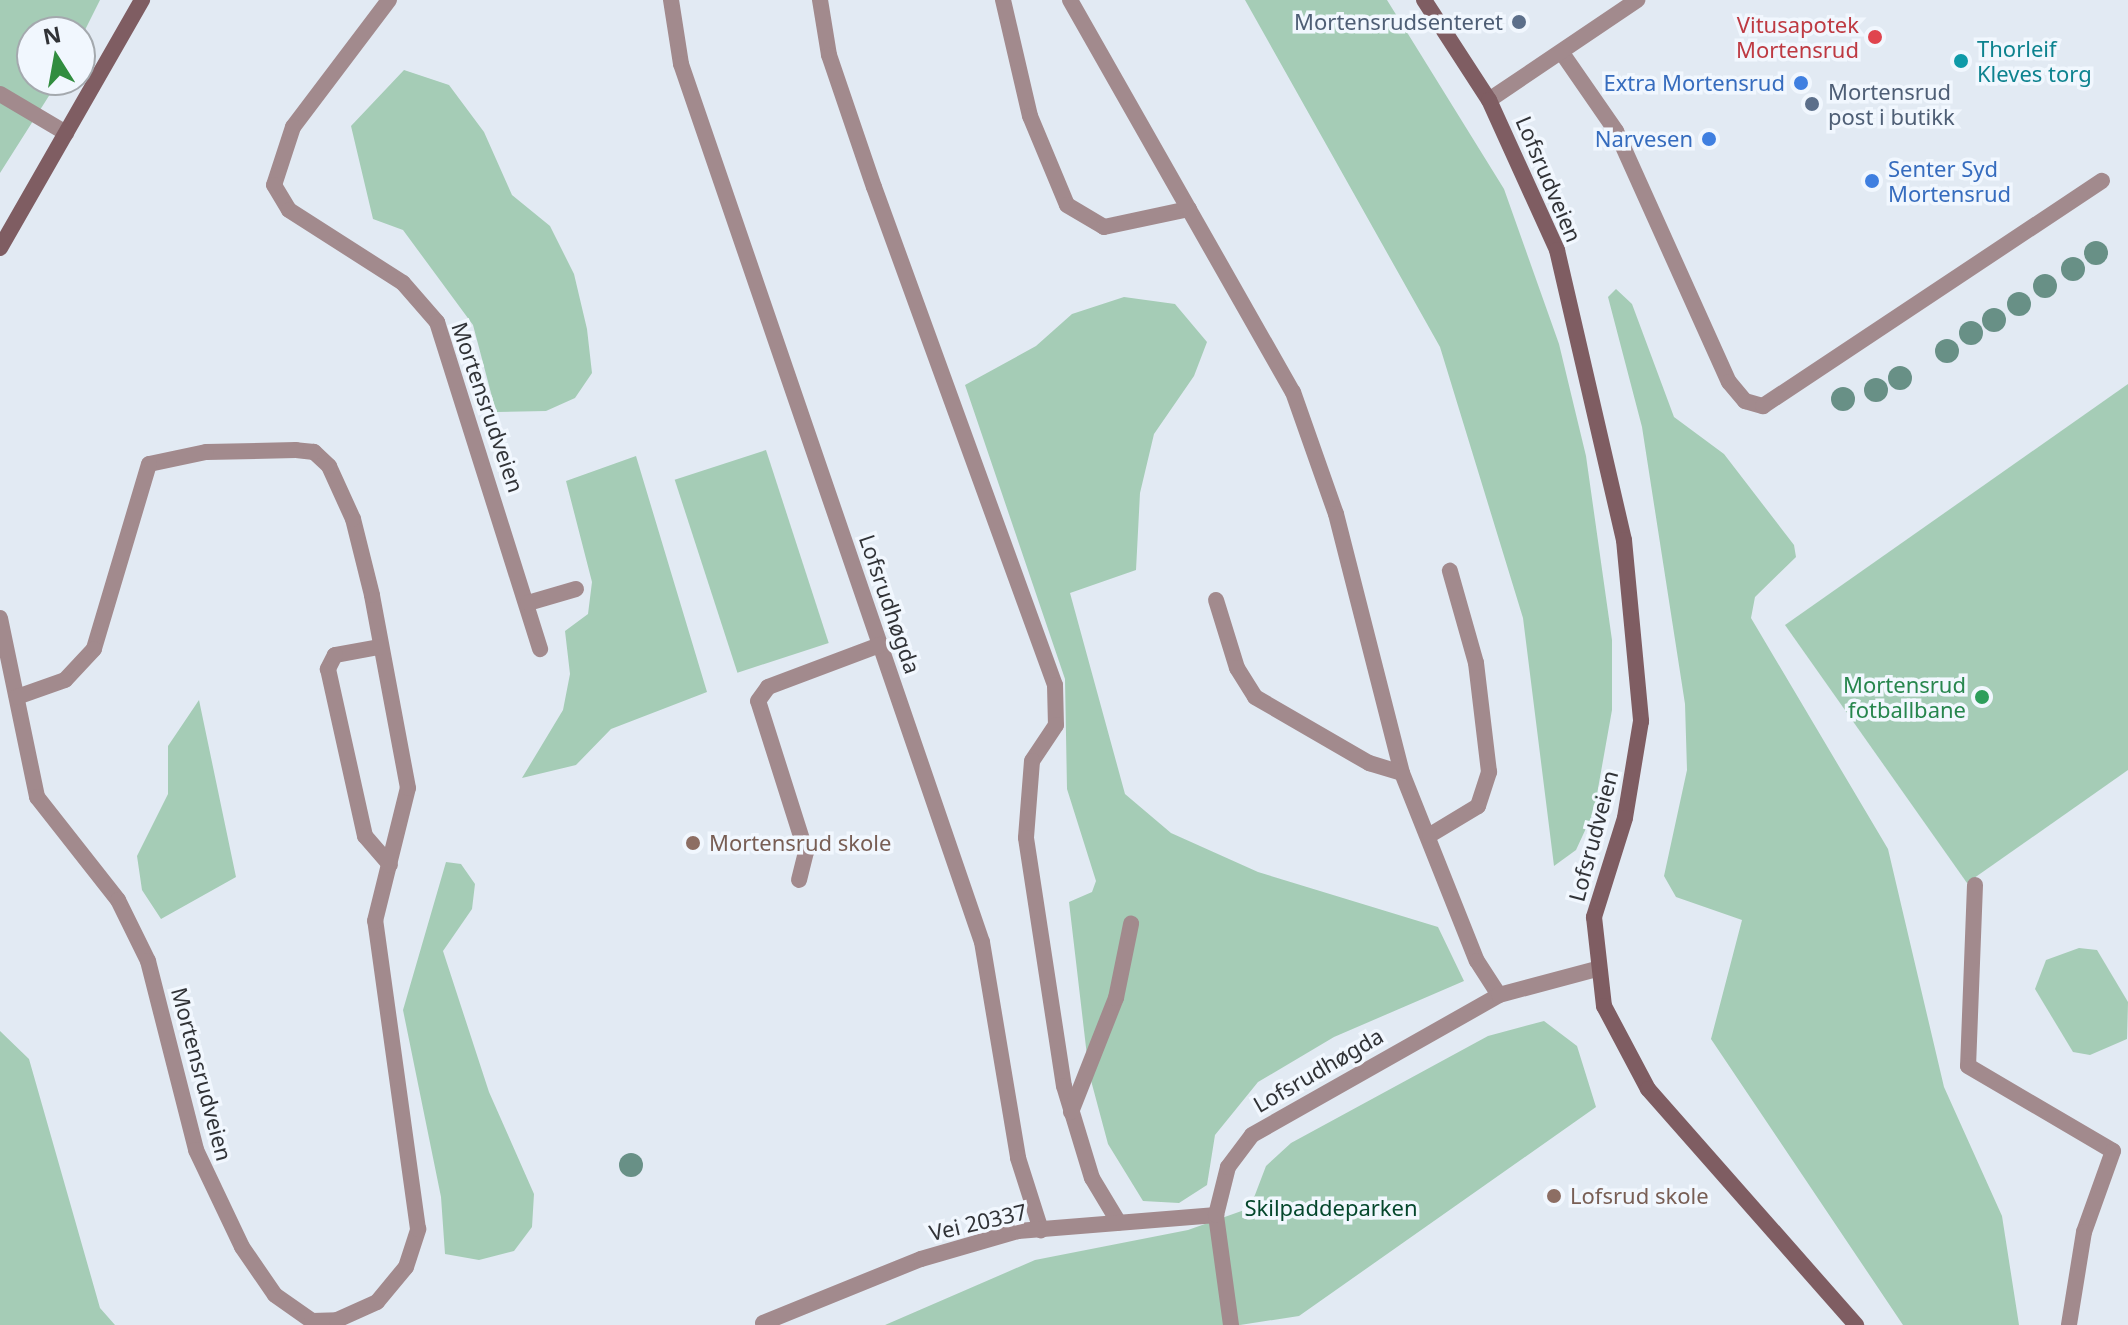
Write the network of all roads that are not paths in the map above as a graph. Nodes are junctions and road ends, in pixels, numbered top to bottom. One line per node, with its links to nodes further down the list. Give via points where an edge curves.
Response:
1 (142, 0): 12 (street)
2 (389, 0): 19 (street, Mortensrudveien, via 293,127 274,185 289,210 403,283 437,322)
3 (671, 0): 21 (street, Lofsrudhøgda, via 681,64)
4 (820, 0): 33 (street, via 850,117 1055,685 1056,725 1032,761 1026,838)
5 (1003, 0): 14 (street, via 1030,116 1067,205 1104,227)
6 (1070, 0): 14 (street)
7 (1424, 0): 11 (street, Lofsrudveien)
8 (1637, 0): 9 (street, Lofsrudveien)
9 (1562, 53): 11 (street, Lofsrudveien); 13 (street, via 1616,131 1729,382 1745,401 1763,406)
10 (0, 94): 12 (street)
11 (1489, 100): 31 (street, Lofsrudveien, via 1535,195 1573,302 1633,607 1641,721 1625,818 1594,917)
12 (66, 133): 15 (street)
13 (2102, 181)
14 (1189, 209): 25 (street, via 1309,428)
15 (0, 248)
16 (1450, 571): 26 (street, via 1476,663 1489,772 1478,806)
17 (576, 589): 19 (street)
18 (1216, 600): 25 (street, via 1237,668 1255,697 1369,763)
19 (528, 603): 23 (street, Mortensrudveien)
20 (0, 618): 24 (street, Mortensrudveien)
21 (880, 645): 28 (street, via 768,687 758,701 806,852); 36 (street, Lofsrudhøgda, via 987,962 1018,1158)
22 (379, 647): 24 (street, Mortensrudveien, via 353,519 314,452 179,455 141,471 87,659 65,680); 27 (street, Mortensrudveien, via 408,788); 27 (street, via 335,655 328,669 365,836)
23 (540, 649)
24 (17, 697): 27 (street, Mortensrudveien, via 37,797 118,900 148,961 214,1196 275,1295 312,1321 337,1320 377,1302 415,1250 408,1134 376,954 375,921)
25 (1402, 773): 26 (street)
26 (1430, 835): 32 (street, via 1477,961)
27 (390, 865)
28 (799, 880)
29 (1975, 885): 40 (street, via 1968,1066 2113,1151 2080,1247)
30 (1131, 924): 33 (street, via 1116,998)
31 (1597, 969): 32 (street, Lofsrudhøgda); 39 (street, Lofsrudveien, via 1623,1052 1648,1089)
32 (1499, 995): 34 (street, Lofsrudhøgda, via 1272,1118 1228,1167)
33 (1071, 1112): 35 (street, via 1092,1178)
34 (1216, 1215): 35 (street, Vei 20337); 38 (street, Lofsrudhøgda)
35 (1119, 1223): 36 (street, Vei 20337)
36 (1041, 1230): 37 (street, Vei 20337, via 921,1259)
37 (763, 1323)
38 (1231, 1325)
39 (1856, 1325)
40 (2069, 1325)

